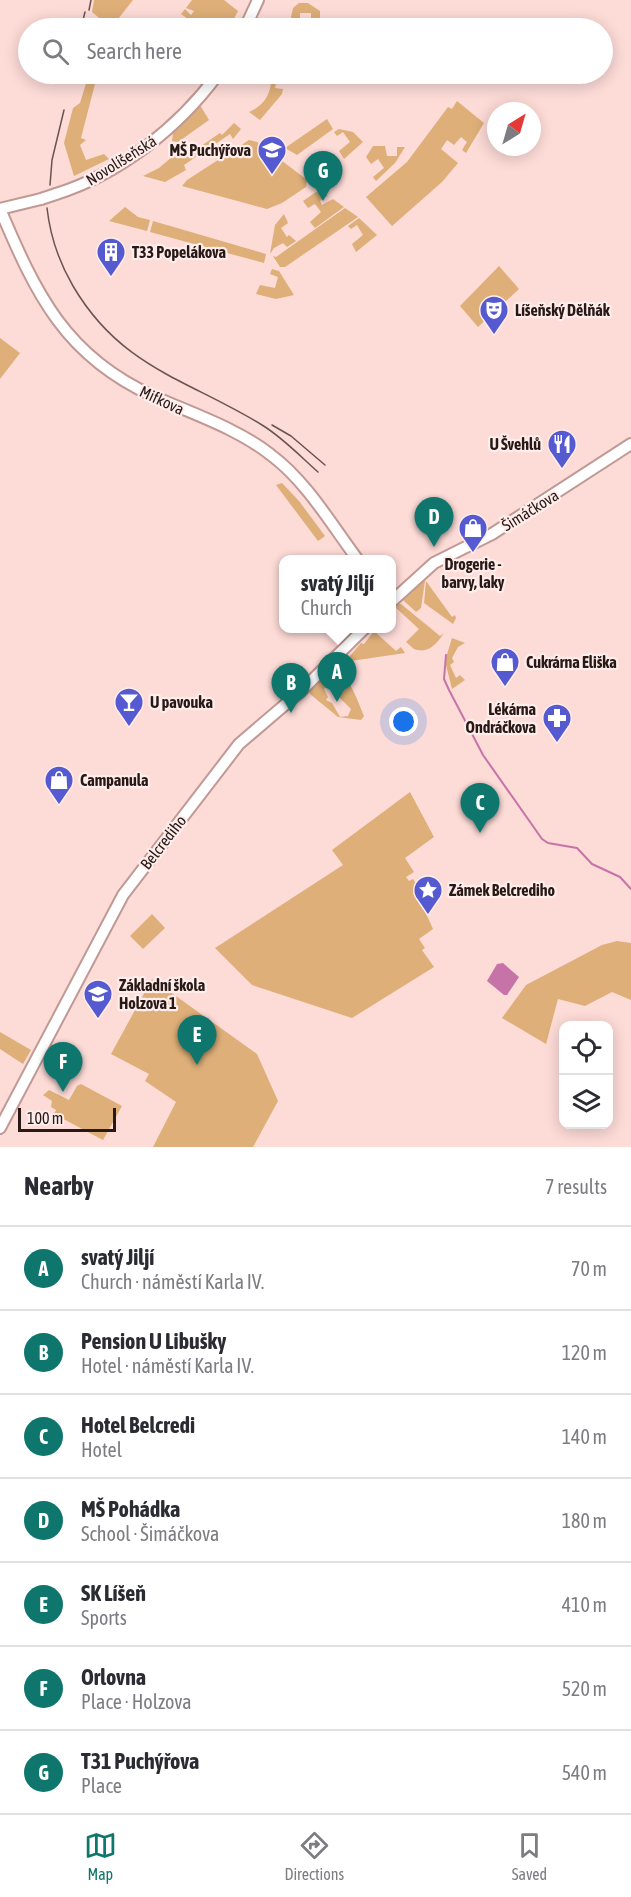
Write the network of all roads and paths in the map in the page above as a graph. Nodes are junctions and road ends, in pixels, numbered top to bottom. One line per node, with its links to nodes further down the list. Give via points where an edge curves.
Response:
1 (258, 0): 2 (street)
2 (250, 18)
3 (209, 84): 4 (street, Novolíšeňská, bridge, via 177,121 95,178 41,199)
4 (0, 209): 6 (street, Mifkova, via 44,300 74,343 122,380 267,451 296,478)
5 (631, 444): 7 (street, Šimáčkova, via 500,529 425,570)
6 (354, 555)
7 (396, 597)
8 (360, 633): 9 (street, Belcrediho, via 248,734 123,895)
9 (0, 1128)

